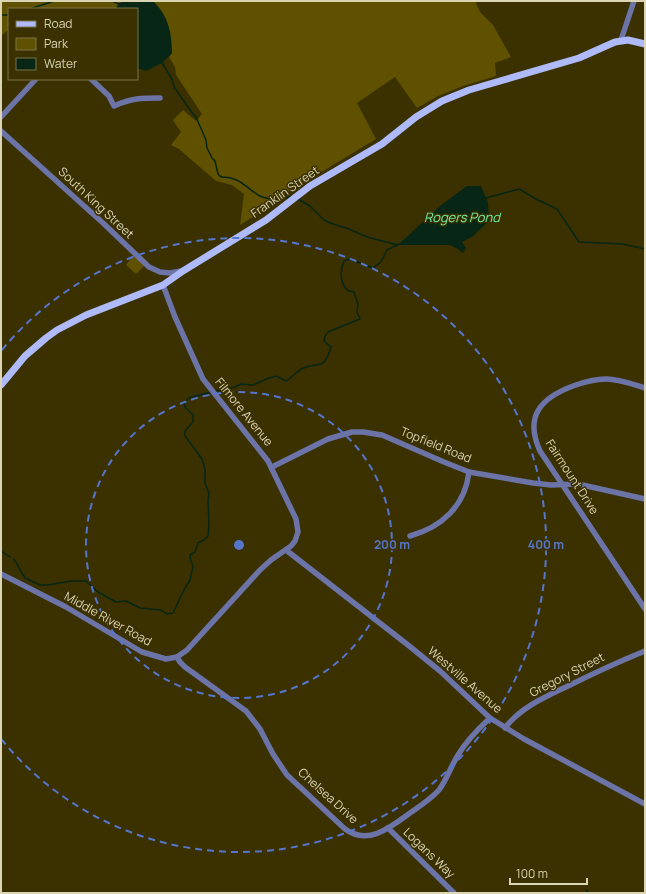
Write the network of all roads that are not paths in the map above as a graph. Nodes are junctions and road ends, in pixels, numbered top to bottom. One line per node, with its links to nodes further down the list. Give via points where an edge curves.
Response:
1 (634, 1): 2 (street)
2 (621, 40): 3 (main road, Franklin Street); 9 (main road, Franklin Street, via 579,58 468,90 442,101 416,117 382,144 310,186 266,220)
3 (645, 44)
4 (35, 80): 7 (street)
5 (92, 80): 6 (street, via 109,96 114,106 129,99)
6 (160, 98)
7 (1, 117)
8 (1, 131): 9 (street, South King Street, via 103,222 149,267 160,272)
9 (183, 271): 10 (main road, Franklin Street)
10 (163, 285): 11 (main road, Franklin Street, via 86,315 57,330 25,356); 13 (street, Filmore Avenue, via 203,379)
11 (1, 385)
12 (645, 388): 15 (street, Fairmount Drive, via 599,379 554,394 541,405 534,419 536,443)
13 (272, 467): 14 (street, Topfield Road, via 328,439 352,432 363,432 385,436); 18 (street, Filmore Avenue, via 298,527 295,541)
14 (469, 472): 15 (street, Topfield Road, via 533,483); 17 (street, via 466,490 452,512 434,526)
15 (563, 485): 16 (street, Topfield Road, via 585,486); 20 (street, Fairmount Drive)
16 (645, 499)
17 (410, 536)
18 (286, 550): 22 (street, via 260,570 194,644); 23 (street, Westville Avenue, via 440,671)
19 (1, 574): 22 (street, Middle River Road, via 66,607 142,652 166,660)
20 (645, 609)
21 (645, 651): 24 (street, Gregory Street, via 545,697 517,716)
22 (177, 657): 26 (street, Chelsea Drive, via 185,667 246,711 260,729 287,775 345,829 358,836 366,836)
23 (490, 718): 24 (street, Westville Avenue); 26 (street, Chelsea Drive, via 464,744 431,798)
24 (505, 728): 25 (street, Westville Avenue)
25 (645, 804)
26 (388, 828): 27 (street, Logans Way)
27 (454, 893)

